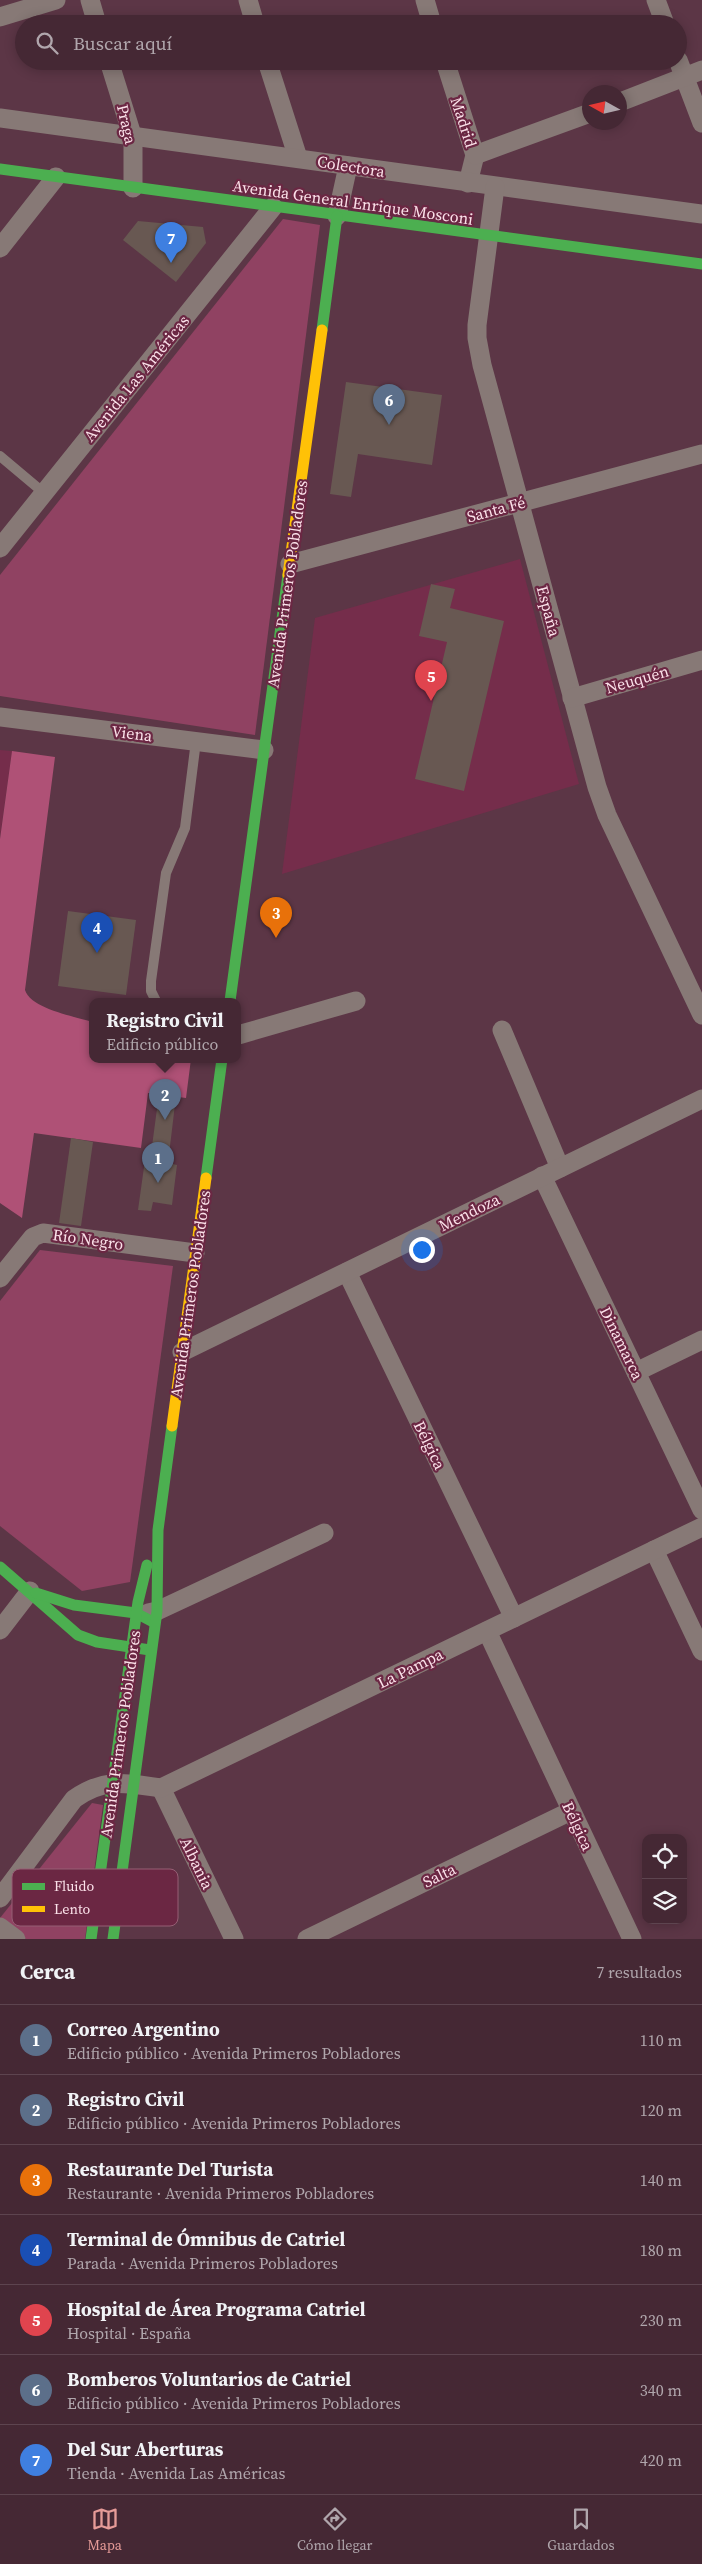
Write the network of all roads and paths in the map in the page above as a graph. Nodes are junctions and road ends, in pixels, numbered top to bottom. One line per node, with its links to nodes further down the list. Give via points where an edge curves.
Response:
1 (56, 0): 10 (street)
2 (90, 0): 6 (street)
3 (248, 0): 7 (street)
4 (425, 0): 8 (street)
5 (656, 0): 9 (street)
6 (94, 15)
7 (252, 15)
8 (429, 15)
9 (662, 15)
10 (0, 17)
11 (112, 70): 19 (street, Praga)
12 (270, 70): 21 (street)
13 (448, 70): 20 (street, Madrid)
14 (693, 74): 15 (street); 18 (street)
15 (627, 99)
16 (582, 116): 20 (street)
17 (0, 118): 19 (street, Colectora)
18 (702, 123)
19 (133, 138): 21 (street, Colectora); 27 (street, Praga)
20 (475, 155): 25 (street, Madrid)
21 (298, 158): 22 (street, Colectora)
22 (348, 166): 25 (street, Colectora); 30 (street, Avenida Primeros Pobladores)
23 (0, 169): 24 (street, Avenida General Enrique Mosconi)
24 (56, 177): 27 (street, Avenida General Enrique Mosconi); 32 (street)
25 (468, 183): 26 (street, Colectora)
26 (495, 187): 29 (street, Colectora); 31 (street, España)
27 (133, 188): 28 (street, Avenida General Enrique Mosconi)
28 (273, 207): 30 (street, Avenida General Enrique Mosconi); 36 (street, Avenida Las Américas)
29 (702, 214)
30 (337, 216): 31 (street, Avenida General Enrique Mosconi); 39 (street, Avenida Primeros Pobladores)
31 (489, 236): 33 (street, Avenida General Enrique Mosconi); 37 (street, España, via 477,338)
32 (0, 248)
33 (702, 264)
34 (702, 454): 37 (street, Santa Fé)
35 (0, 456): 36 (lane)
36 (44, 493): 38 (street, Avenida Las Américas)
37 (519, 503): 39 (street, Santa Fé); 41 (street, España)
38 (0, 548)
39 (290, 564): 44 (street, Avenida Primeros Pobladores)
40 (702, 660): 41 (street, Neuquén)
41 (572, 698): 48 (street, España, via 607,815)
42 (0, 717): 43 (street, Viena)
43 (196, 741): 44 (street, Viena); 45 (lane, via 185,828 166,873 151,981)
44 (264, 750): 46 (street, Avenida Primeros Pobladores)
45 (154, 998)
46 (230, 998)
47 (356, 1001): 50 (street)
48 (702, 1015)
49 (502, 1030): 53 (street)
50 (241, 1034)
51 (221, 1063): 55 (street, Avenida Primeros Pobladores)
52 (702, 1098): 53 (street, Mendoza)
53 (560, 1168): 54 (street, Mendoza)
54 (542, 1176): 56 (street, Mendoza); 60 (street, Dinamarca)
55 (195, 1254): 57 (street, Río Negro, via 42,1233 33,1237); 59 (street, Avenida Primeros Pobladores)
56 (347, 1272): 59 (street, Mendoza); 69 (street, Bélgica)
57 (0, 1278)
58 (702, 1340): 60 (street)
59 (182, 1352): 63 (street, Avenida Primeros Pobladores)
60 (636, 1372): 61 (street, Dinamarca)
61 (702, 1510)
62 (702, 1527): 65 (street, La Pampa)
63 (158, 1530): 68 (street, Avenida Primeros Pobladores); 70 (street, Avenida Primeros Pobladores)
64 (324, 1533): 70 (street)
65 (654, 1550): 69 (street, La Pampa); 75 (street)
66 (0, 1567): 67 (street)
67 (30, 1591): 68 (street, via 74,1606); 71 (street); 73 (street, via 78,1635 97,1642)
68 (136, 1613): 70 (street); 73 (street, Avenida Primeros Pobladores)
69 (514, 1618): 72 (street, La Pampa)
70 (156, 1619): 74 (street, Avenida Primeros Pobladores)
71 (0, 1630)
72 (487, 1631): 78 (street, La Pampa); 79 (street, Bélgica)
73 (132, 1647): 74 (street); 76 (street, Avenida Primeros Pobladores)
74 (151, 1650): 77 (street, Avenida Primeros Pobladores)
75 (702, 1651)
76 (113, 1782): 77 (street); 80 (street, via 89,1788 74,1799); 81 (street, Avenida Primeros Pobladores)
77 (134, 1784): 78 (street); 82 (street, Avenida Primeros Pobladores)
78 (161, 1788): 91 (street, Albania)
79 (571, 1811): 92 (street, Salta); 93 (street, Bélgica)
80 (22, 1869)
81 (101, 1869)
82 (122, 1869)
83 (12, 1882): 84 (street)
84 (0, 1898)
85 (93, 1926): 89 (street, Avenida Primeros Pobladores)
86 (115, 1926): 90 (street, Avenida Primeros Pobladores)
87 (0, 1928): 88 (street)
88 (16, 1939)
89 (91, 1939)
90 (113, 1939)
91 (234, 1939)
92 (306, 1939)
93 (632, 1939)

